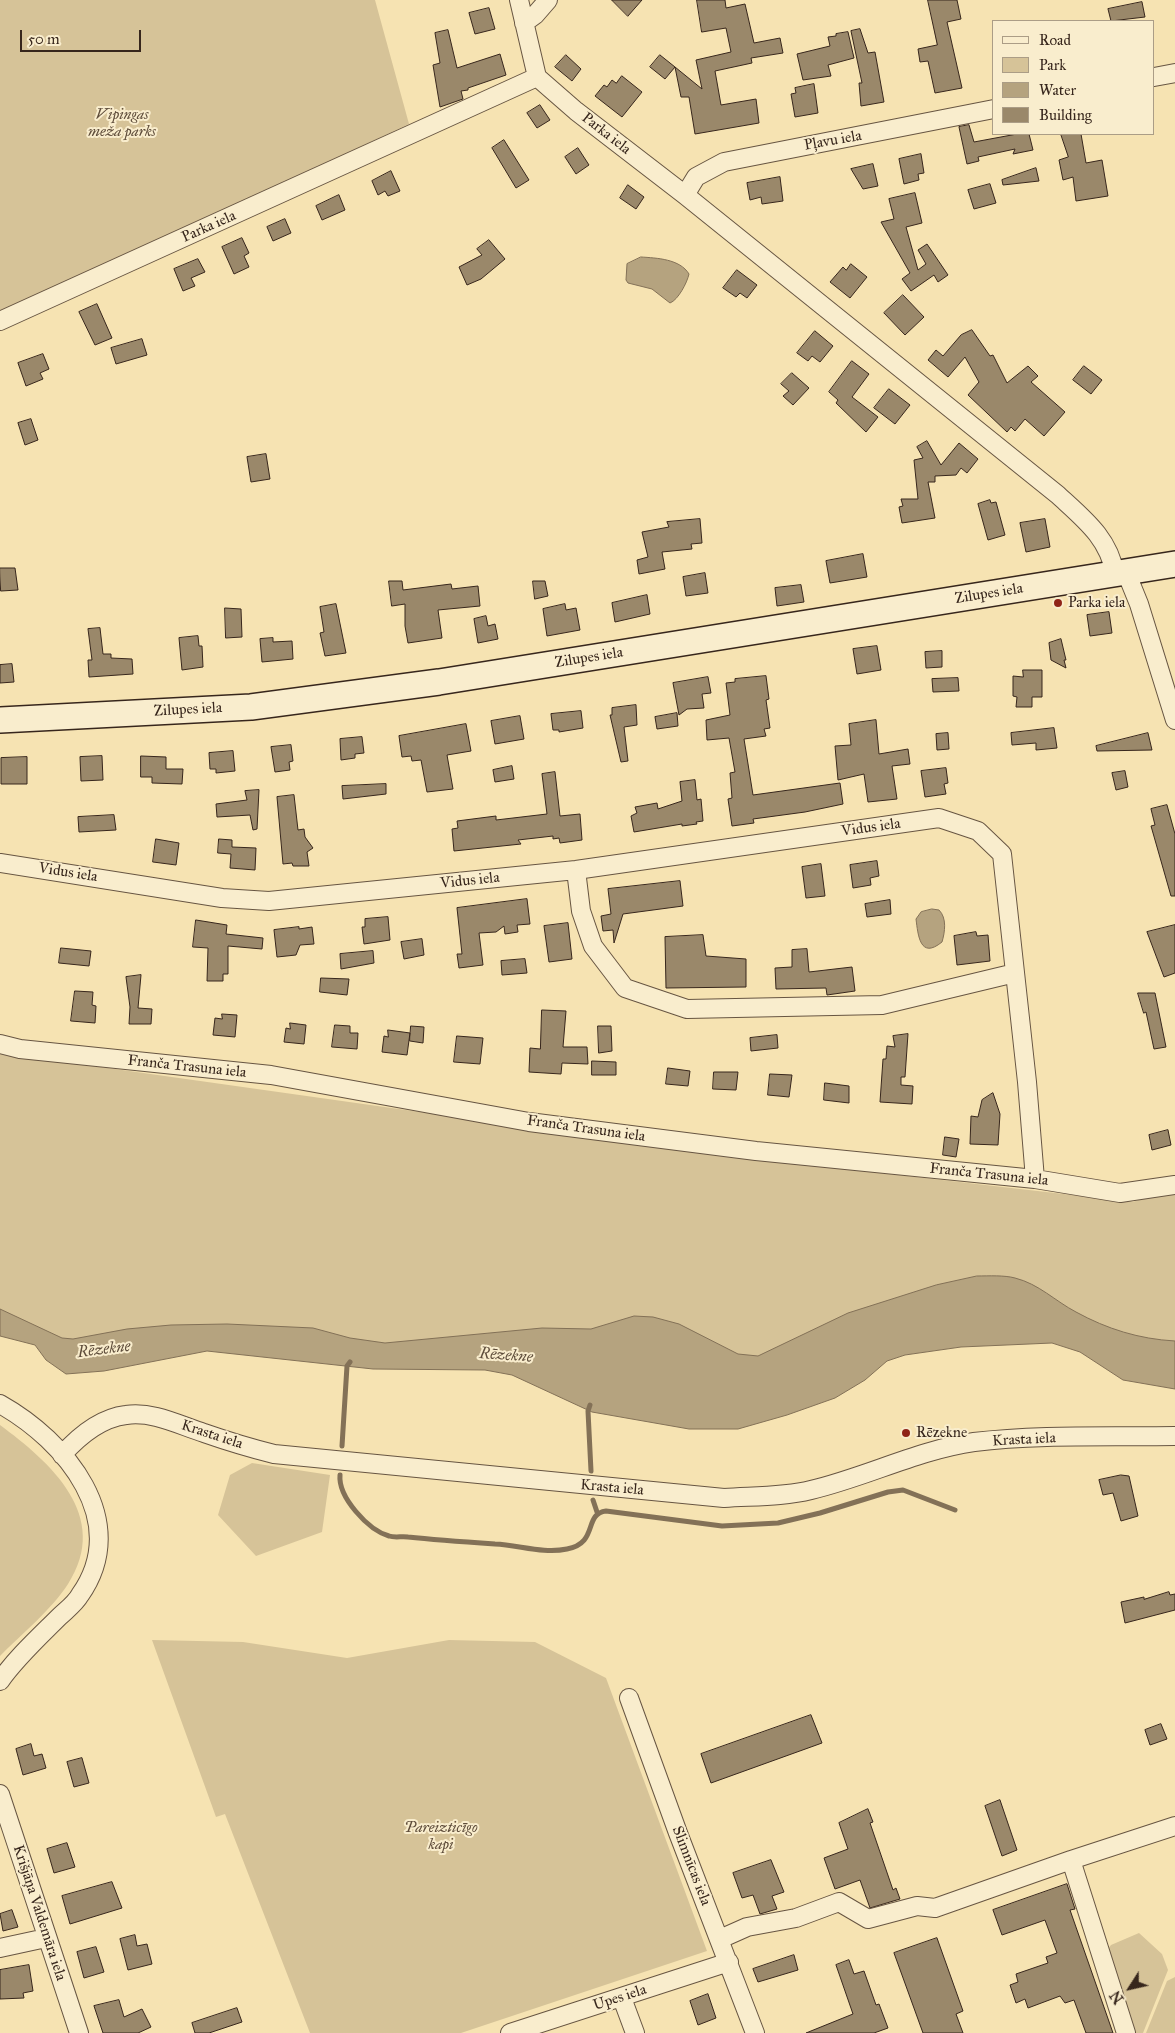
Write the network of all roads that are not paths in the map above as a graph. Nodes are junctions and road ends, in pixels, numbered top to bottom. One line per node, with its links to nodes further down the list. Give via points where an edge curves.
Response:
1 (520, 0): 3 (street)
2 (548, 0): 3 (street)
3 (524, 23): 5 (street)
4 (1175, 73): 6 (street)
5 (538, 77): 8 (street, Parka iela, via 576,111); 9 (street, Parka iela)
6 (1155, 77)
7 (992, 109): 8 (street, Pļavu iela, via 724,162 696,177)
8 (684, 195): 11 (street, Parka iela, via 1058,495 1096,530)
9 (0, 321)
10 (1175, 564): 11 (main road, Zilupes iela)
11 (1121, 573): 12 (main road, Zilupes iela, via 344,696 251,707); 13 (street, Parka iela, via 1139,604)
12 (0, 720)
13 (1175, 720)
14 (0, 862): 15 (street, Vidus iela, via 222,898 269,901)
15 (576, 870): 16 (street, via 581,911 593,946 625,988 686,1009 882,1005); 16 (street, Vidus iela, via 939,818 978,831 1002,854)
16 (1016, 973): 18 (street)
17 (0, 1044): 18 (street, Franča Trasuna iela, via 20,1049 271,1075 548,1124 756,1151)
18 (1035, 1179): 19 (street, Franča Trasuna iela, via 1120,1193)
19 (1175, 1185)
20 (0, 1404): 22 (street, via 38,1432)
21 (1175, 1436): 22 (street, Krasta iela, via 974,1442 916,1456 810,1490 724,1498 274,1454 241,1446 150,1414 125,1415 101,1424 84,1434)
22 (62, 1455): 23 (street, via 83,1482 95,1509 100,1537 96,1564 80,1596)
23 (0, 1681)
24 (629, 1698): 29 (street, Slimnīcas iela)
25 (0, 1794): 28 (street, Krišjāņa Valdemāra iela)
26 (1175, 1826): 27 (street)
27 (1071, 1860): 29 (street, via 935,1908 917,1906 868,1918 839,1902 796,1918 747,1927); 37 (street)
28 (46, 1938): 30 (street); 33 (street, Krišjāņa Valdemāra iela)
29 (720, 1939): 31 (street, Slimnīcas iela)
30 (0, 1948)
31 (729, 1962): 32 (street, Upes iela); 36 (street, Slimnīcas iela)
32 (622, 1998): 34 (street, Upes iela); 35 (street)
33 (79, 2033)
34 (510, 2033)
35 (635, 2033)
36 (755, 2033)
37 (1126, 2033)

